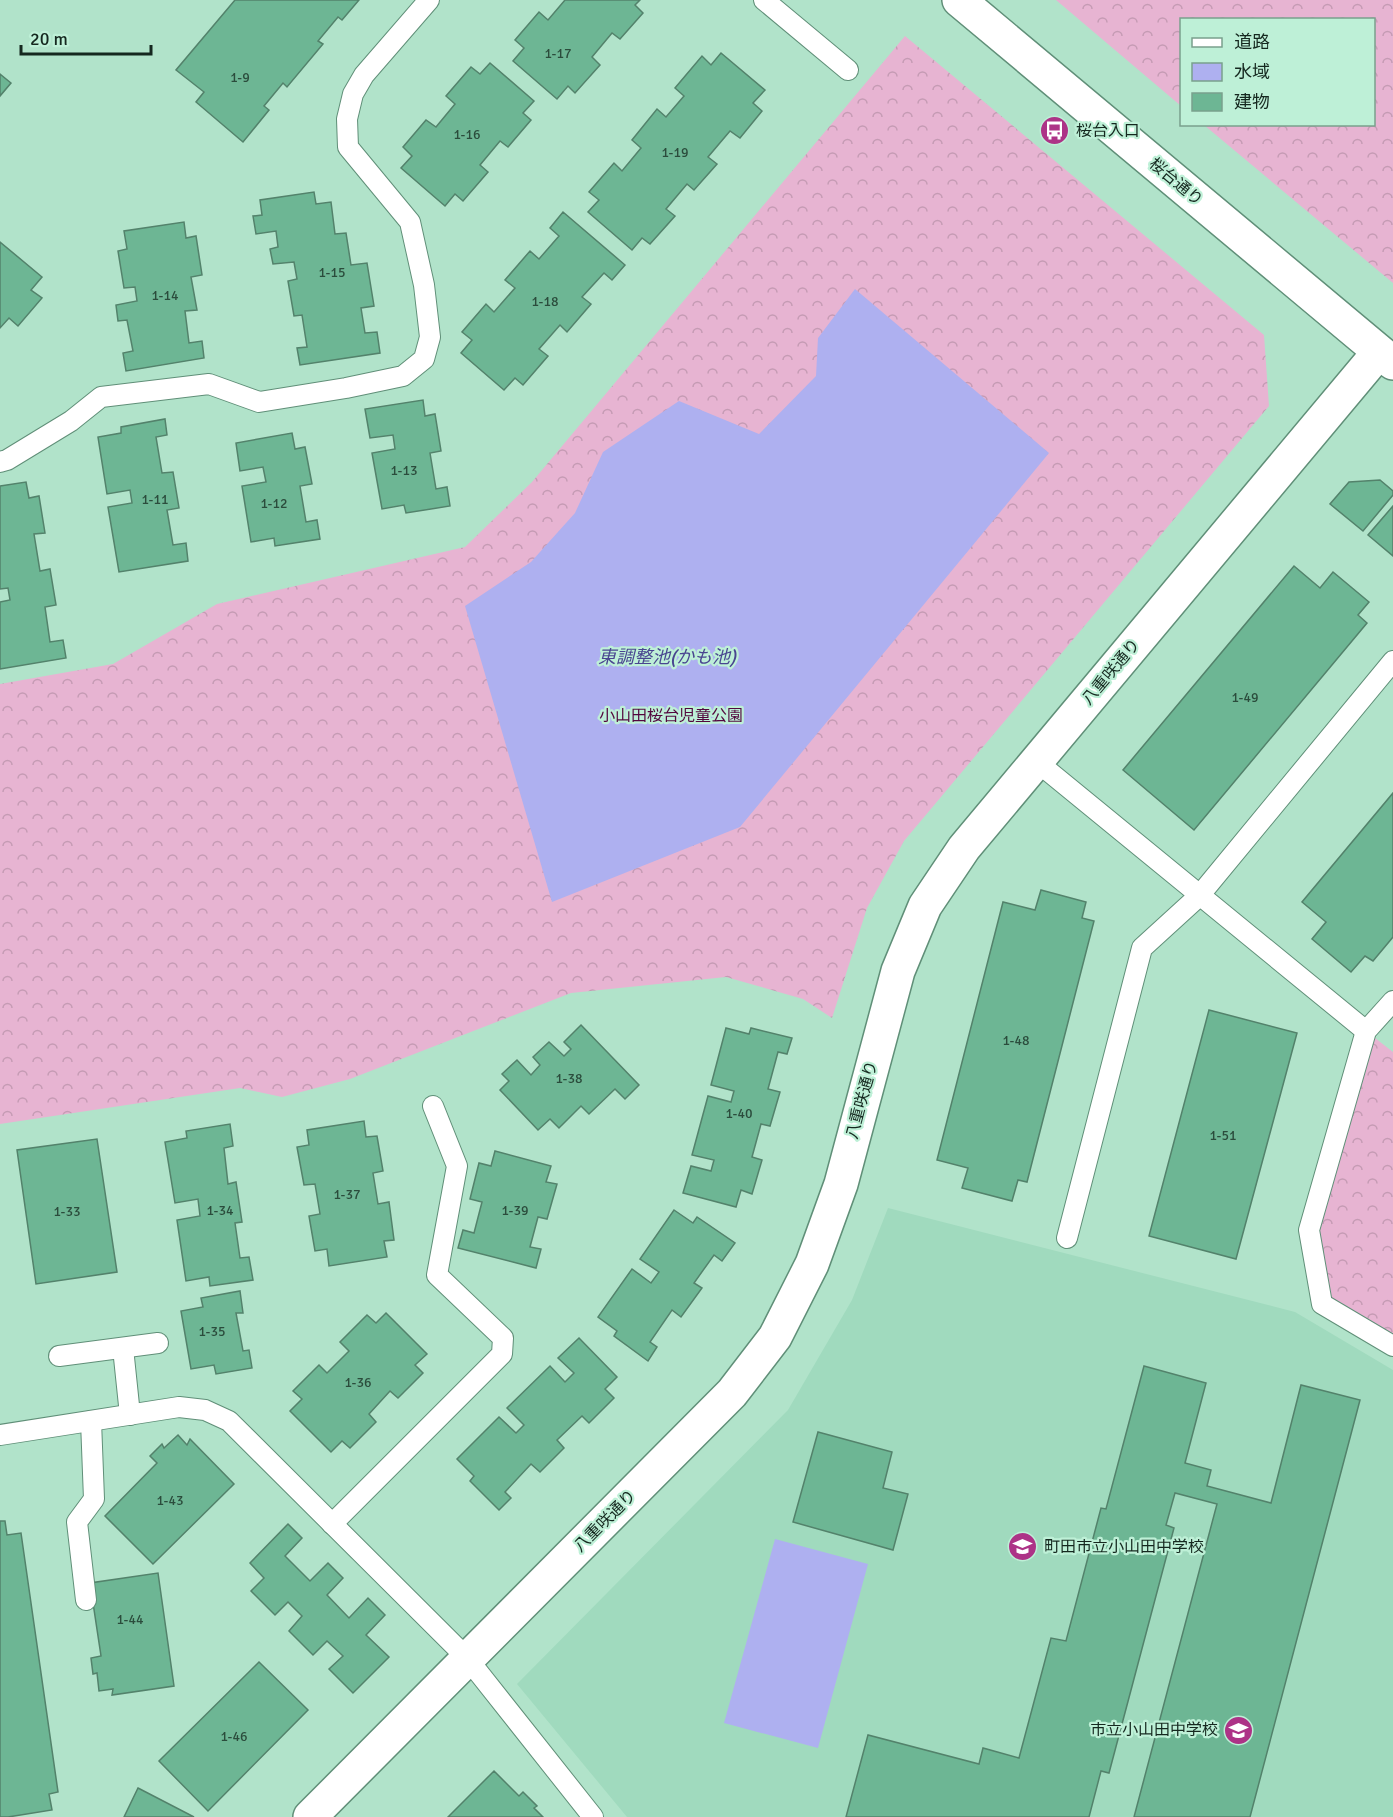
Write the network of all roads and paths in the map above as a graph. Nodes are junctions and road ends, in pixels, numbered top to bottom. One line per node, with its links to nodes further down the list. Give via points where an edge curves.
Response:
1 (429, 0): 6 (lane, via 364,75 353,94 347,120 348,147 410,222 430,337 424,359 403,376 259,402 209,384 101,397 71,421)
2 (764, 0): 4 (lane)
3 (959, 0): 5 (street, 桜台通り)
4 (848, 70)
5 (1386, 358): 8 (street, 八重咲通り)
6 (0, 462)
7 (1393, 661): 9 (lane)
8 (1036, 761): 9 (lane); 23 (street, 八重咲通り, via 943,876 910,938 841,1184 812,1264 775,1337 732,1393)
9 (1199, 896): 11 (lane); 13 (lane, via 1142,948)
10 (1393, 1001): 11 (lane)
11 (1366, 1031): 15 (lane, via 1309,1230 1322,1304)
12 (433, 1106): 21 (lane, via 457,1166 437,1275 503,1338 502,1354)
13 (1067, 1238)
14 (158, 1343): 16 (lane)
15 (1393, 1346)
16 (123, 1348): 17 (lane); 18 (lane)
17 (58, 1356)
18 (130, 1415): 19 (lane); 21 (lane, via 179,1407 205,1410 228,1421)
19 (91, 1421): 20 (lane); 22 (lane, via 94,1499 77,1522)
20 (0, 1435)
21 (332, 1524): 23 (lane)
22 (86, 1599)
23 (467, 1658): 24 (street, 八重咲通り); 25 (lane)
24 (310, 1817)
25 (593, 1817)

